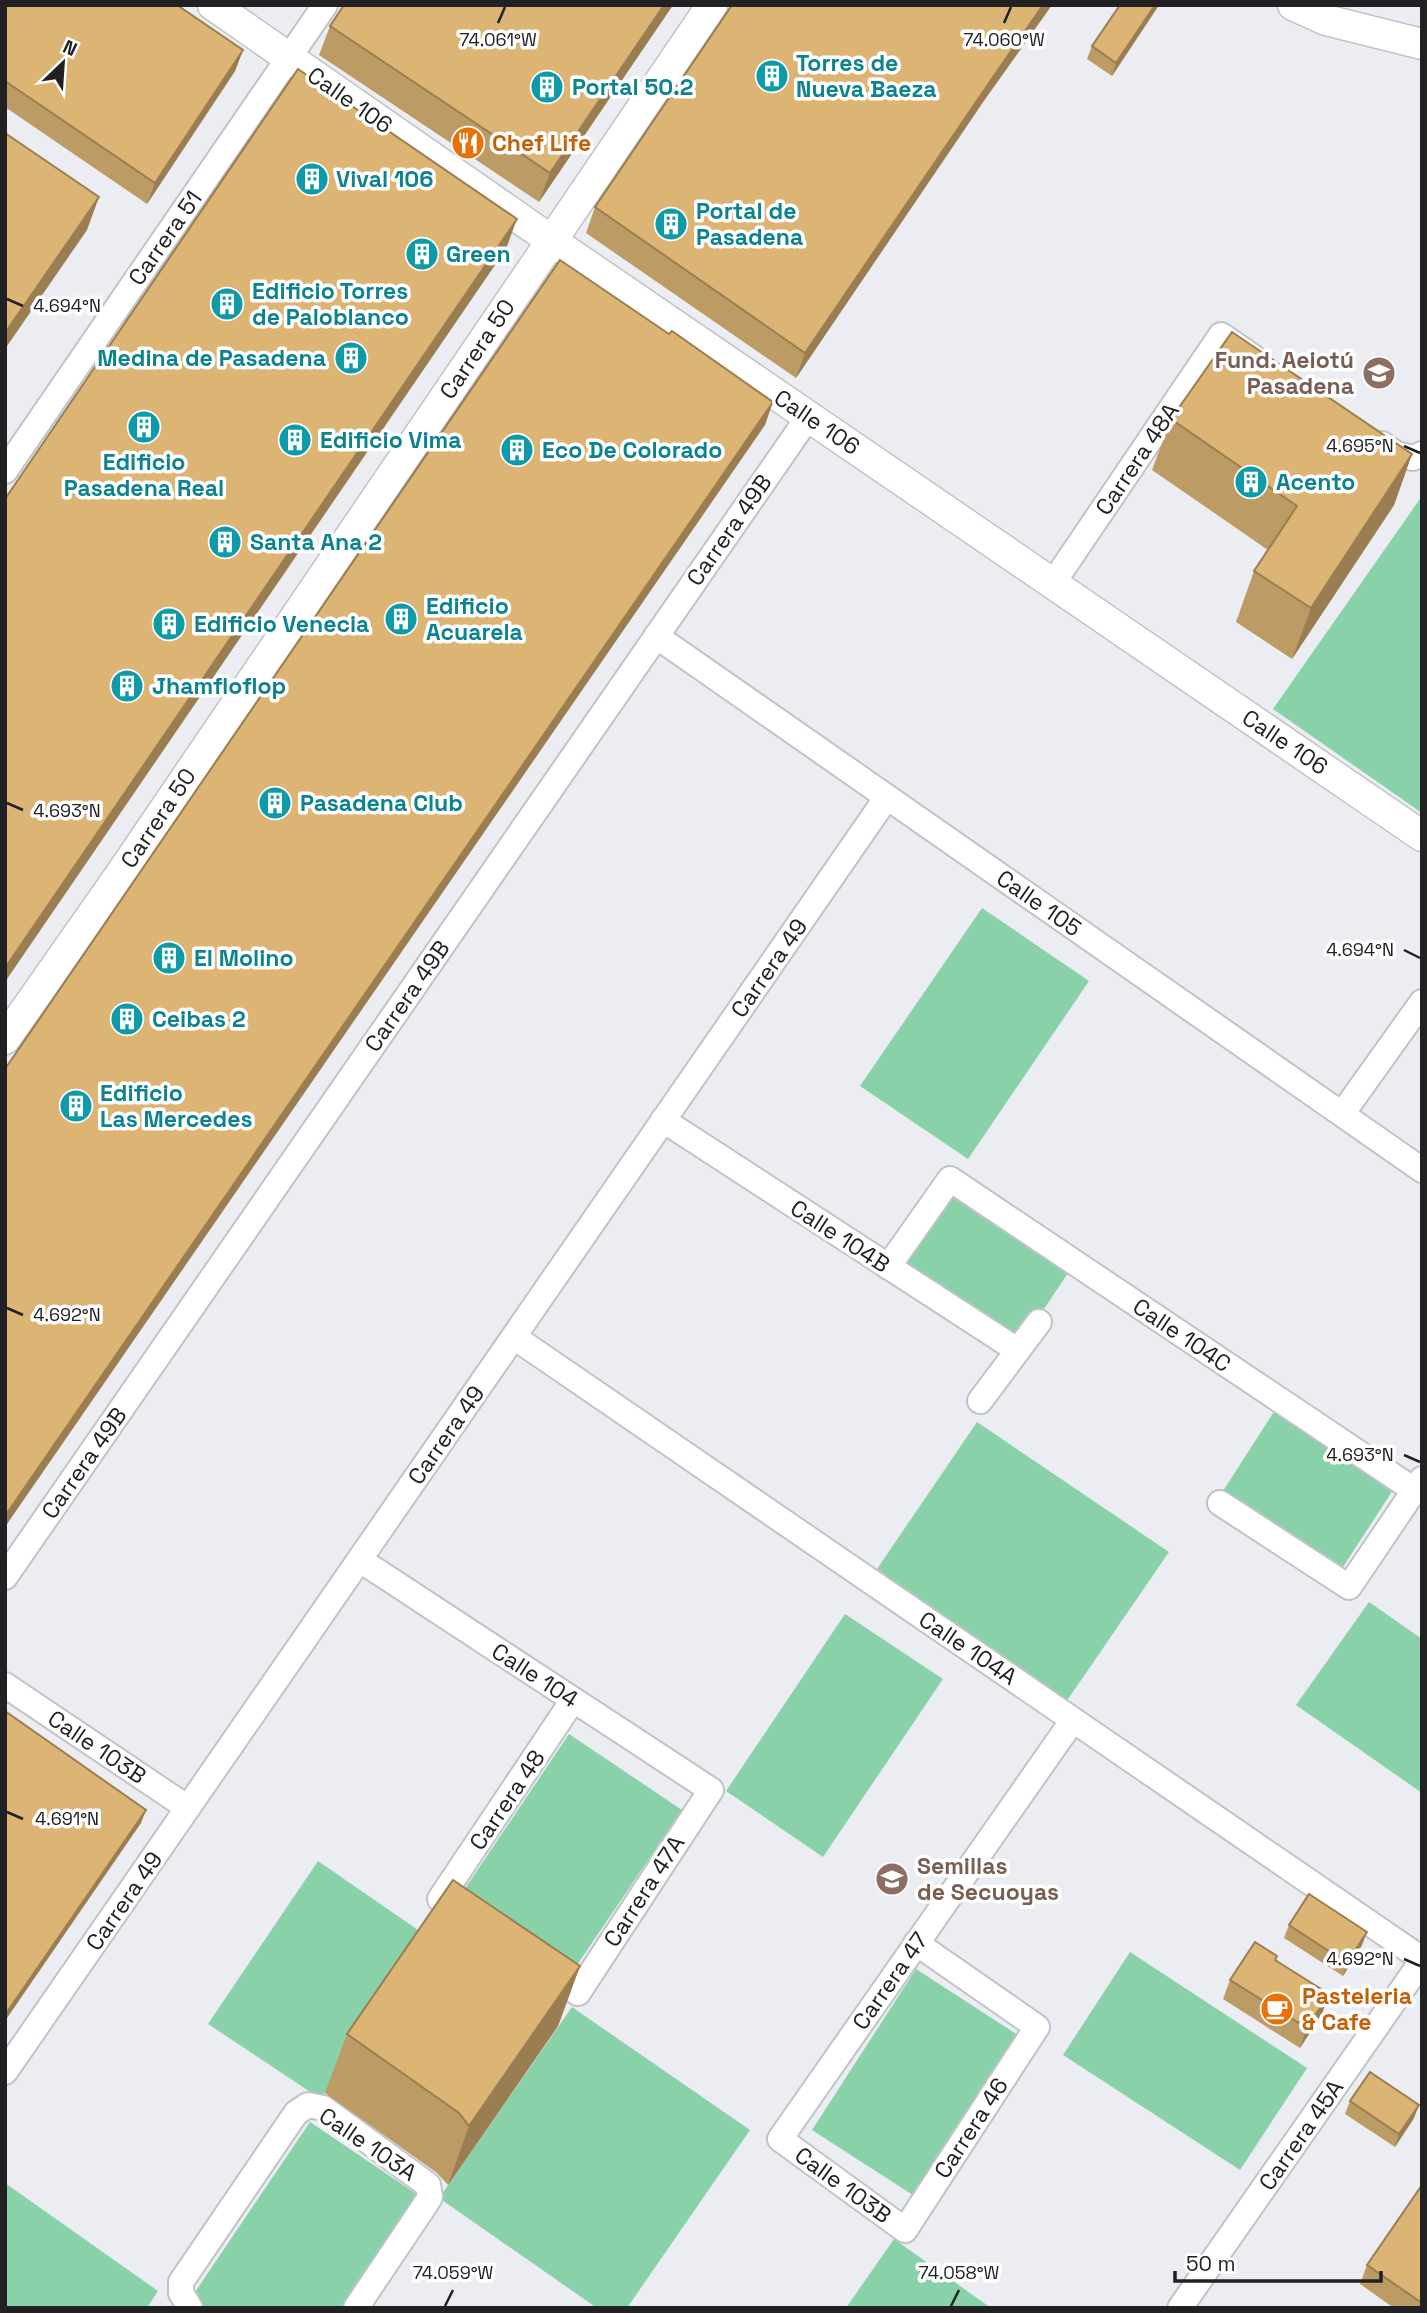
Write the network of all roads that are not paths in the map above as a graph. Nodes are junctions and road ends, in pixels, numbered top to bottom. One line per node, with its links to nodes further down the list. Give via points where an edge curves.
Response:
1 (213, 5): 6 (street, Calle 106)
2 (326, 5): 6 (street, Carrera 51)
3 (712, 5): 7 (street, Carrera 50)
4 (1293, 5): 5 (street, via 1326,20)
5 (1422, 44)
6 (290, 58): 7 (street, Calle 106); 12 (street, Carrera 51)
7 (551, 240): 9 (street, Calle 106); 18 (street, Carrera 50)
8 (1275, 372): 13 (street, Carrera 48A, via 1221,335)
9 (809, 416): 13 (street, Calle 106); 14 (street, Carrera 49B)
10 (1363, 432): 11 (street, via 1396,454)
11 (1417, 456)
12 (5, 471)
13 (1053, 583): 16 (street, Calle 106)
14 (656, 636): 15 (street, Calle 105); 30 (street, Carrera 49B)
15 (887, 797): 19 (street, Calle 105); 20 (street, Carrera 49)
16 (1422, 836)
17 (1422, 1002): 19 (street)
18 (5, 1039)
19 (1342, 1114): 21 (street, Calle 105)
20 (663, 1120): 22 (street, Calle 104B); 24 (street, Carrera 49)
21 (1422, 1170)
22 (888, 1267): 25 (street, Calle 104B); 27 (street, Calle 104C, via 950,1179)
23 (1039, 1322): 25 (street)
24 (514, 1337): 29 (street, Carrera 49); 33 (street, Calle 104A)
25 (1017, 1350): 26 (street)
26 (980, 1401)
27 (1418, 1484): 28 (street, via 1349,1587)
28 (1220, 1503)
29 (360, 1560): 32 (street, Calle 104); 35 (street, Carrera 49)
30 (5, 1577)
31 (5, 1685): 35 (street, Calle 103B)
32 (573, 1700): 34 (street, Calle 104); 36 (street, Carrera 48, via 440,1899)
33 (1073, 1720): 37 (street, Carrera 47); 39 (street, Calle 104A)
34 (710, 1790): 38 (street, Carrera 47A, via 578,1993)
35 (188, 1808): 40 (street, Carrera 49)
36 (463, 1915)
37 (916, 1943): 41 (street, Carrera 47); 42 (street, Carrera 46, via 1037,2027)
38 (520, 1954)
39 (1422, 1960): 45 (street, Carrera 45A)
40 (5, 2072)
41 (780, 2139): 42 (street, Calle 103B)
42 (905, 2230)
43 (185, 2300): 44 (street, Calle 103A, via 181,2282 296,2113 308,2105 323,2108 428,2185 430,2197)
44 (356, 2308)
45 (1180, 2308)

